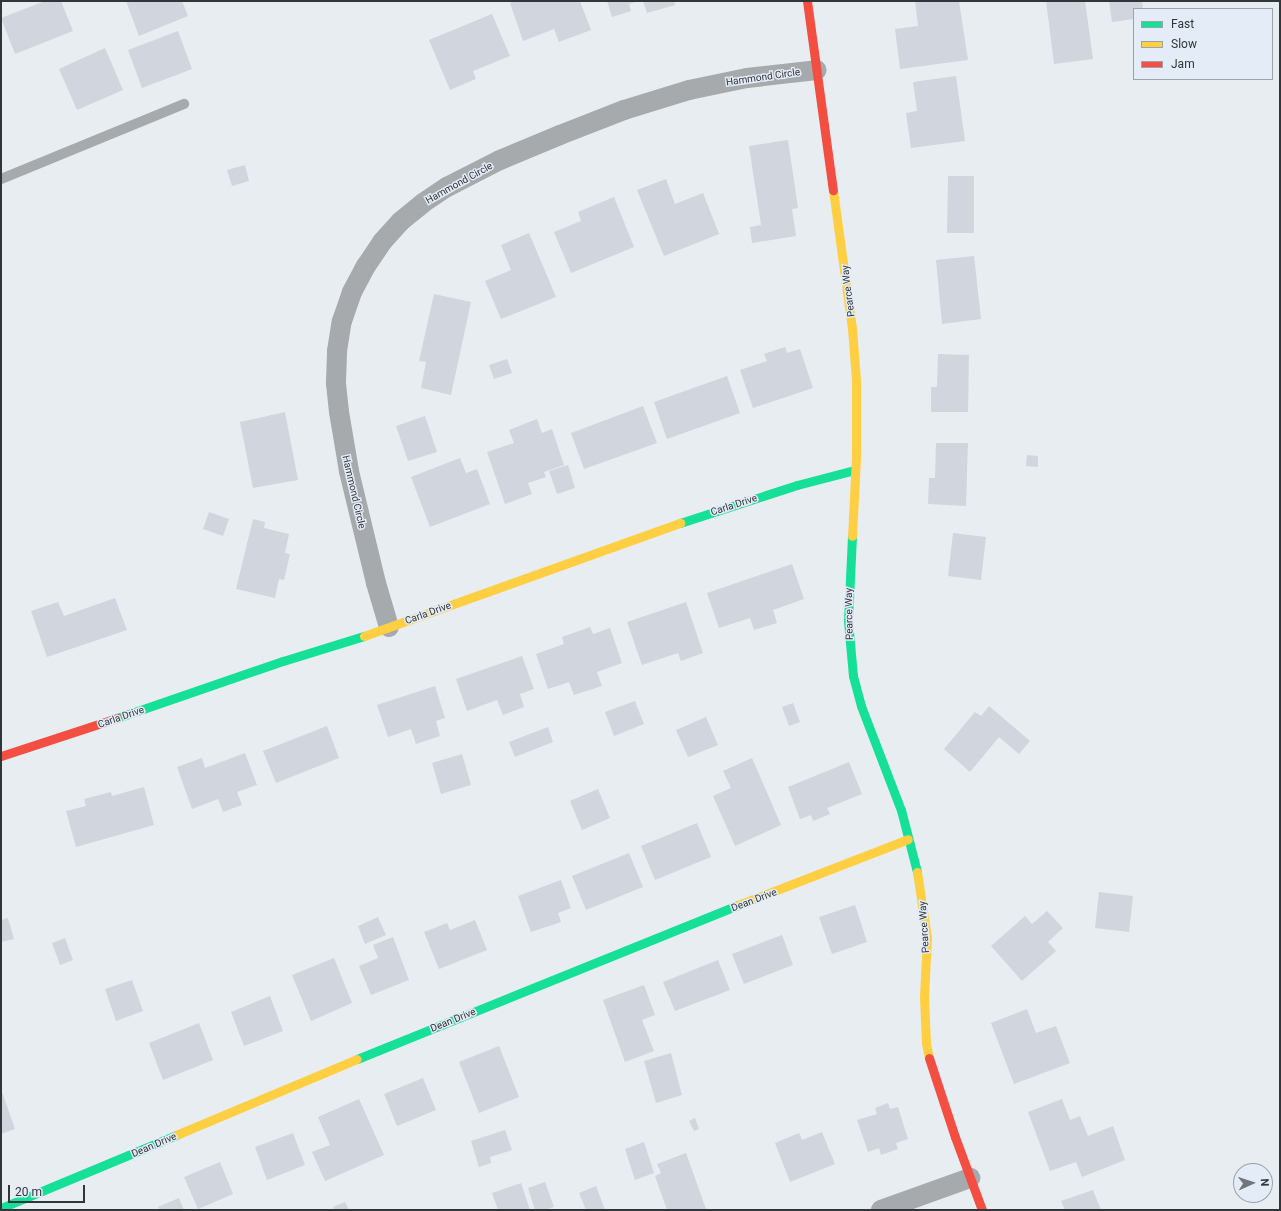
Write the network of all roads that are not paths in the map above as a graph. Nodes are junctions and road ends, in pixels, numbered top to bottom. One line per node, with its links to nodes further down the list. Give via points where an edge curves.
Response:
1 (807, 1): 2 (street, Pearce Way)
2 (817, 70): 5 (street, Pearce Way, via 852,328 856,380); 6 (street, Hammond Circle, via 747,78 689,90 624,110 566,132 500,160 447,187 401,221 382,242 352,292 342,321 336,351 336,382 349,471)
3 (184, 104): 4 (lane)
4 (1, 179)
5 (855, 470): 6 (street, Carla Drive, via 797,485 694,518); 8 (street, Pearce Way, via 848,592 853,676 861,706 894,792)
6 (389, 627): 7 (street, Carla Drive)
7 (1, 756)
8 (908, 839): 9 (street, Pearce Way, via 919,880 927,937 924,997 926,1043); 10 (street, Dean Drive, via 644,942)
9 (970, 1178): 11 (street); 12 (street, Pearce Way)
10 (1, 1208)
11 (881, 1210)
12 (982, 1210)

